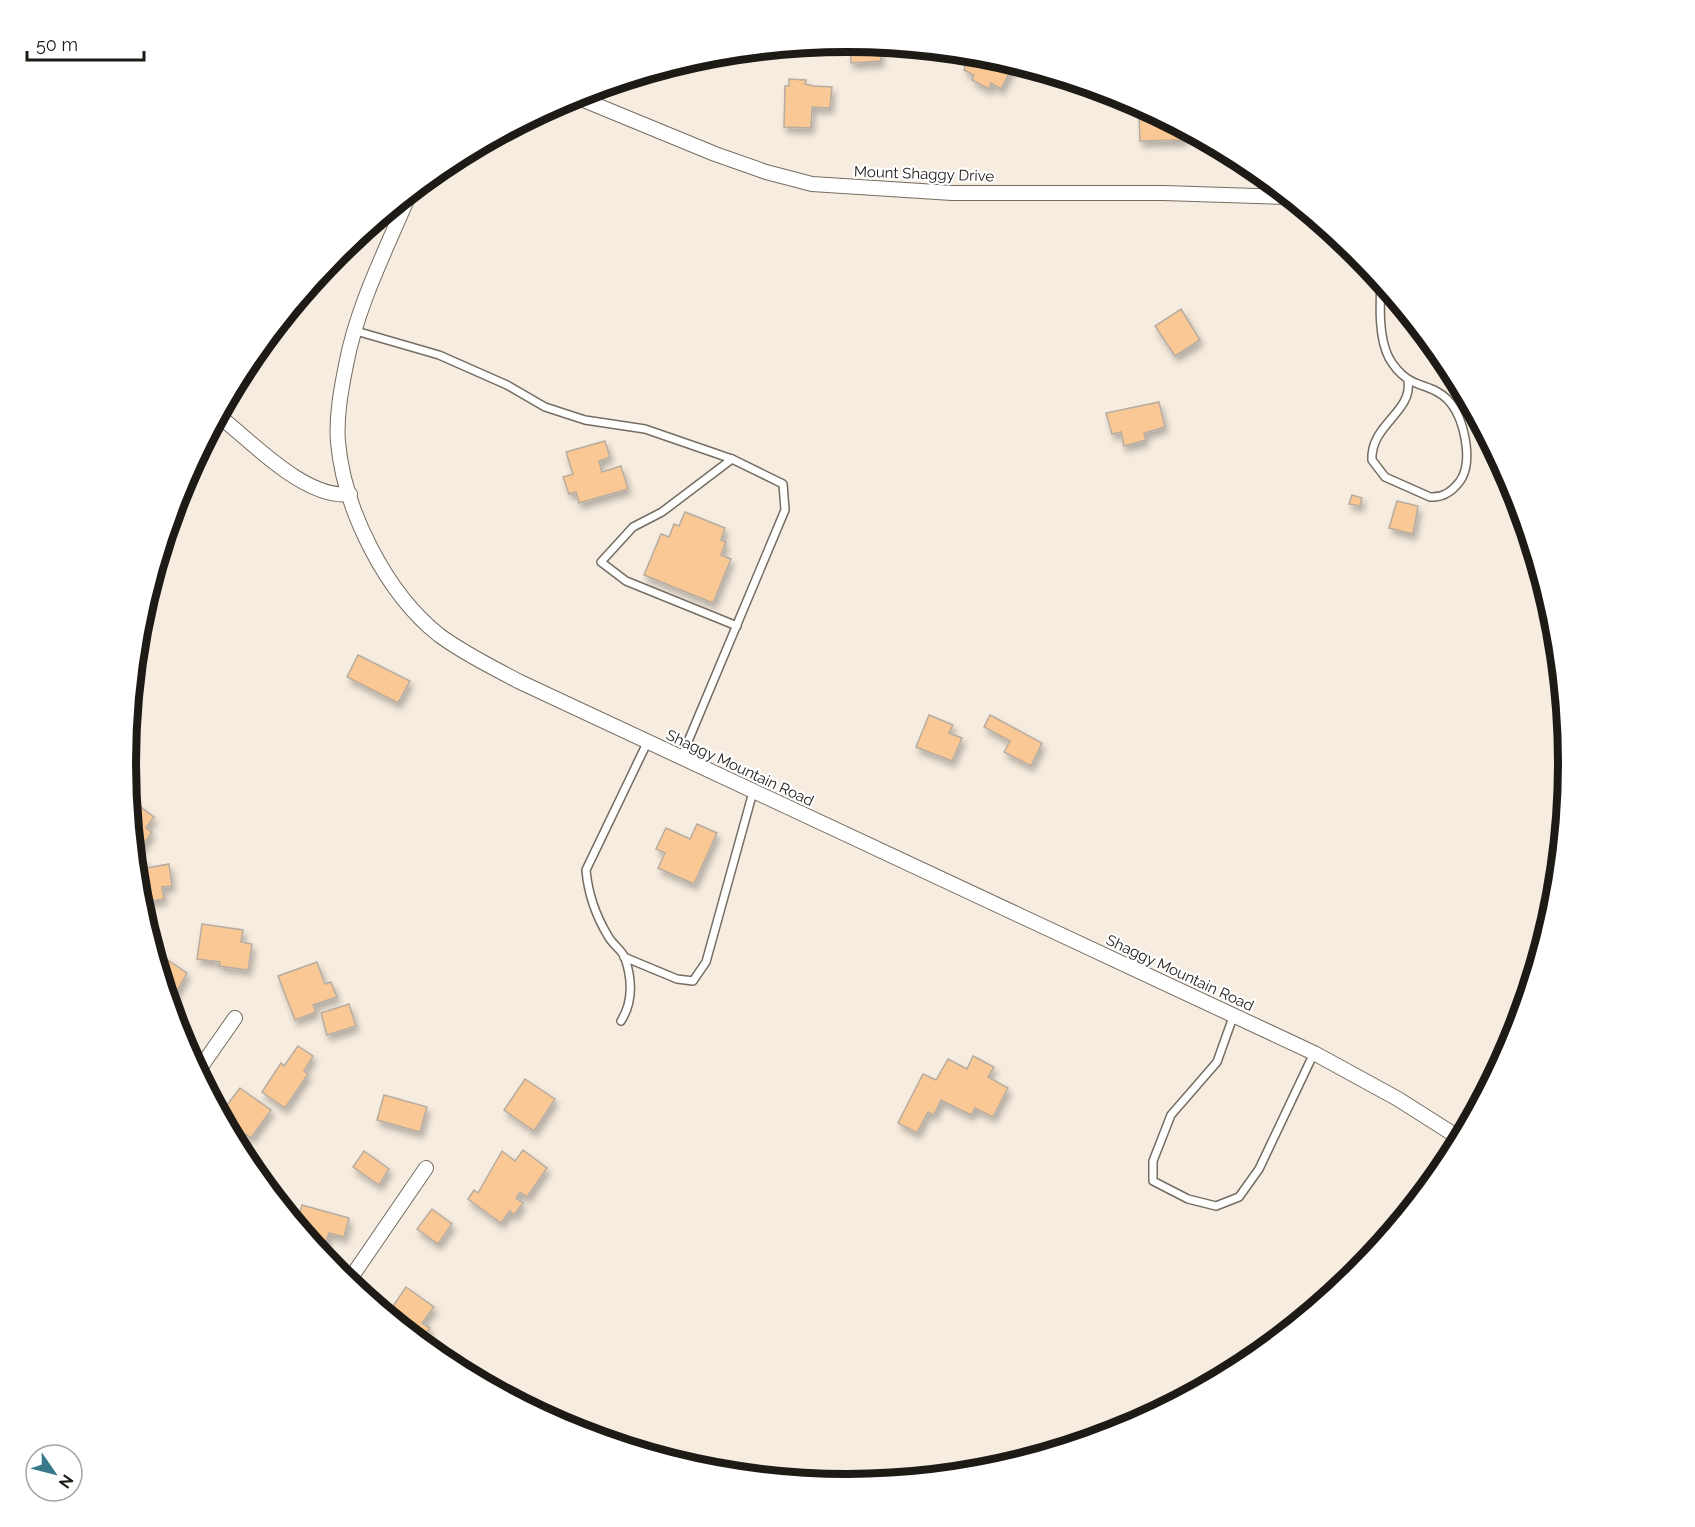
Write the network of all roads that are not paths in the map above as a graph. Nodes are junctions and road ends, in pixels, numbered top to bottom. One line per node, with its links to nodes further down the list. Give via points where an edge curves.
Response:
1 (588, 102): 2 (street, Mount Shaggy Drive, via 715,154 812,184 952,193)
2 (1277, 197)
3 (404, 208): 5 (street, Shaggy Mountain Road)
4 (1382, 295): 6 (lane, via 1386,348)
5 (356, 331): 8 (lane, via 439,355 555,410 585,420 645,429); 9 (street, Shaggy Mountain Road, via 339,407 338,441)
6 (1408, 381): 6 (lane, via 1409,389 1400,407 1374,440 1372,460 1385,477 1437,498 1448,494 1462,479 1466,468 1463,435 1447,399)
7 (225, 421): 9 (street, via 306,485 338,496)
8 (732, 459): 10 (lane, via 783,484 785,510); 10 (lane, via 662,512 633,527 601,562 626,581)
9 (350, 494): 11 (street, Shaggy Mountain Road, via 383,570 410,608 440,635 518,681)
10 (737, 626): 12 (lane)
11 (647, 743): 12 (street, Shaggy Mountain Road); 14 (lane, via 586,870 587,891 608,936)
12 (681, 759): 13 (street, Shaggy Mountain Road)
13 (753, 792): 14 (lane, via 706,962 693,981 677,979); 15 (street, Shaggy Mountain Road)
14 (624, 957): 17 (lane, via 631,994)
15 (1233, 1017): 18 (street, Shaggy Mountain Road); 18 (lane, via 1217,1062 1171,1115 1153,1161 1153,1181 1188,1199 1216,1206 1239,1197 1259,1169)
16 (235, 1018): 19 (street)
17 (621, 1021)
18 (1314, 1053): 20 (street, Shaggy Mountain Road)
19 (203, 1063)
20 (1454, 1134)
21 (426, 1168): 22 (street)
22 (353, 1274)

